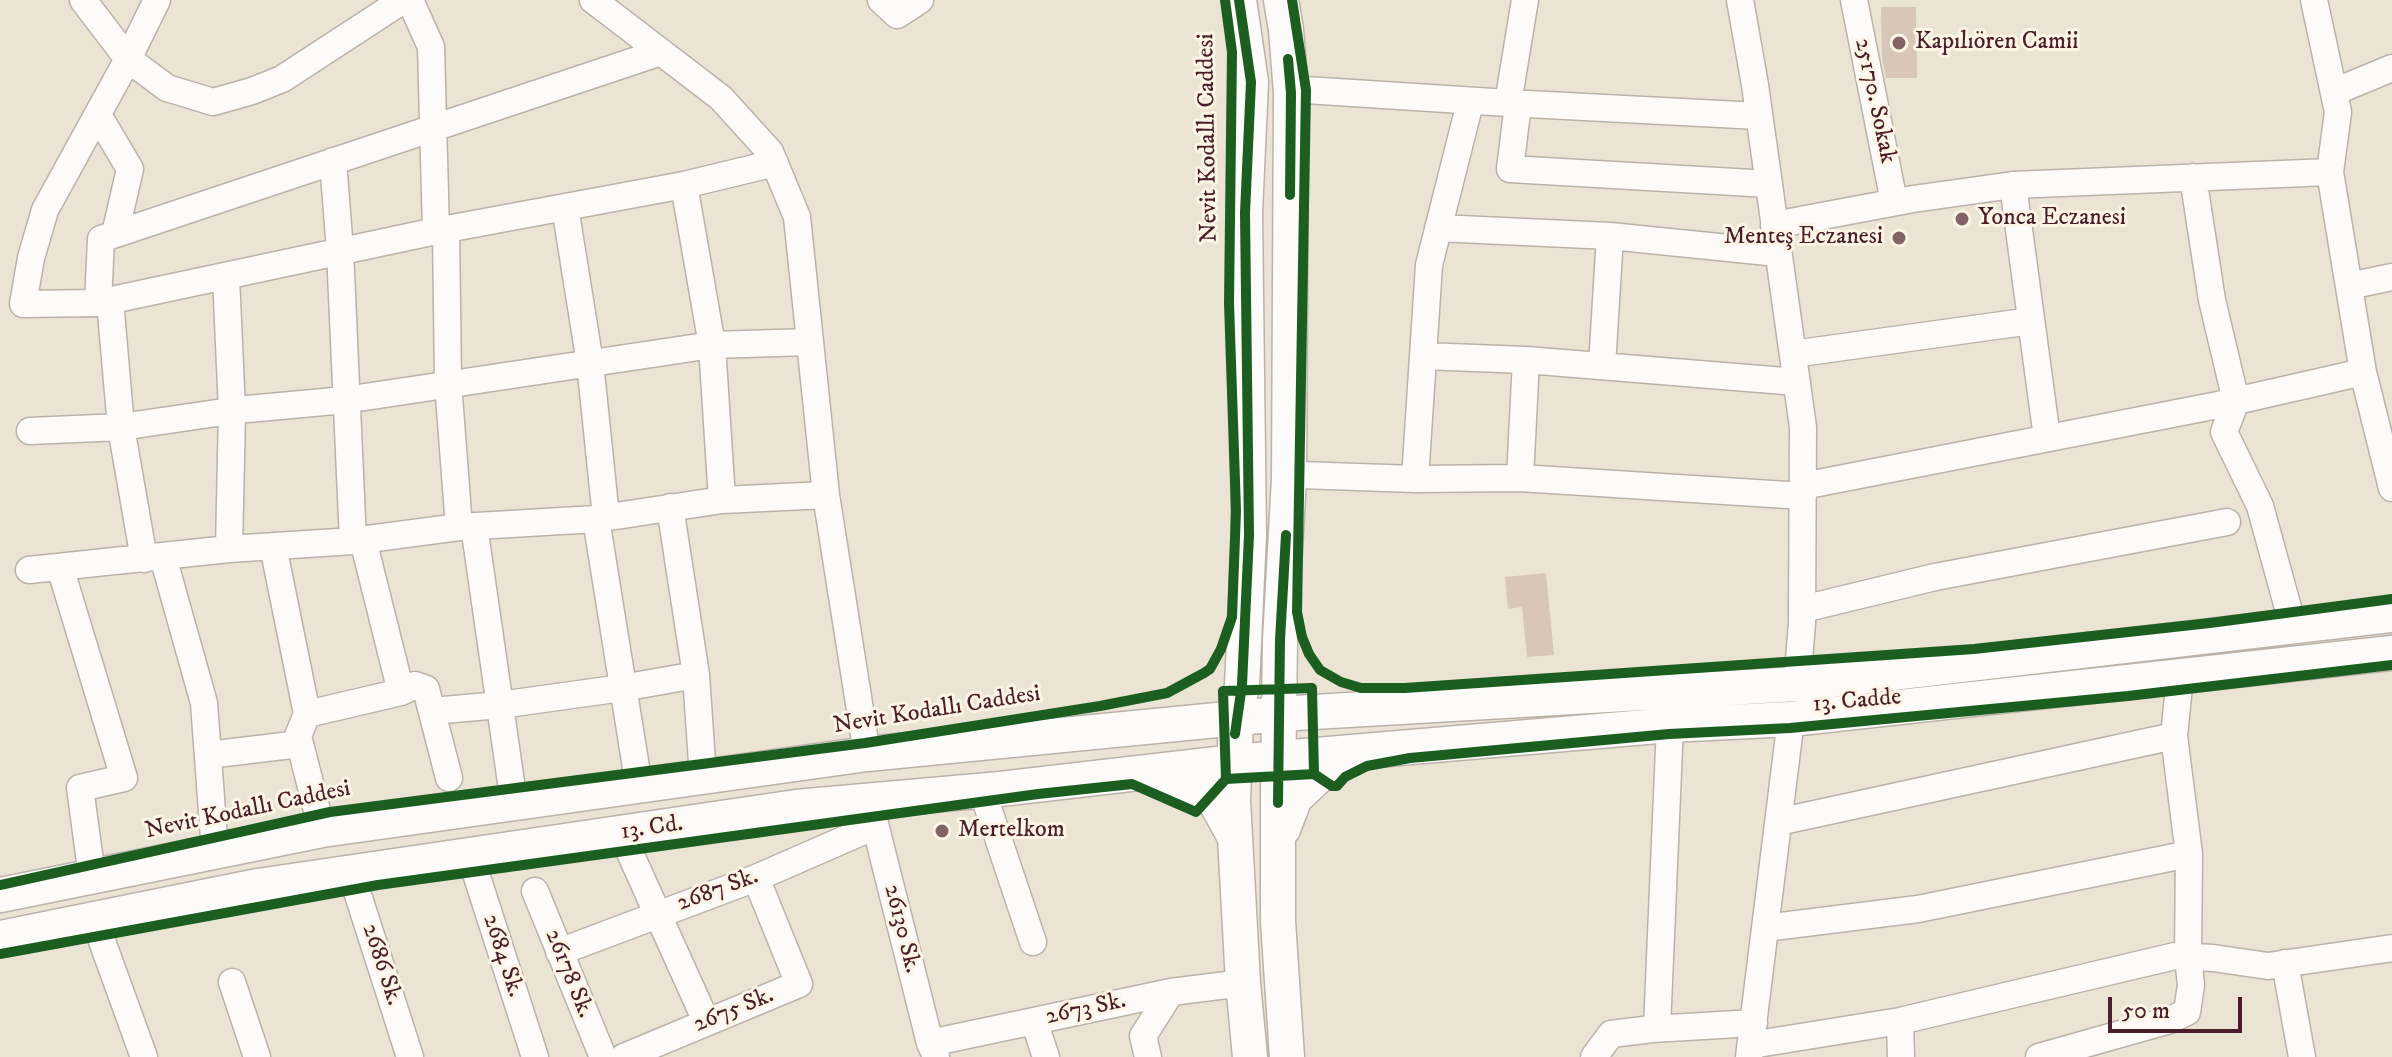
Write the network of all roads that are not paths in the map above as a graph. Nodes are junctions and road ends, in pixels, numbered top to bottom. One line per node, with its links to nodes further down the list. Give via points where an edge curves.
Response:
1 (83, 0): 15 (street)
2 (157, 0): 15 (street)
3 (403, 0): 15 (street, via 282,79 213,102 167,88)
4 (410, 0): 23 (street, via 431,47)
5 (593, 0): 14 (street)
6 (881, 0): 7 (street, via 897,15)
7 (920, 0)
8 (1239, 0): 94 (main road, Nevit Kodallı Caddesi, via 1251,82 1245,213 1249,535)
9 (1281, 0): 18 (main road)
10 (1525, 0): 20 (street)
11 (1740, 0): 22 (street)
12 (1854, 0): 31 (street, 25170. Sokak)
13 (2314, 0): 17 (street)
14 (661, 52): 23 (street); 25 (street, via 721,98)
15 (128, 59): 21 (street)
16 (2392, 68): 17 (street)
17 (2334, 92): 26 (street, via 2338,112)
18 (1291, 93): 19 (street); 61 (main road)
19 (1470, 103): 20 (street); 34 (street)
20 (1513, 104): 22 (street); 28 (street, via 1510,169)
21 (98, 115): 36 (street, via 130,169); 43 (street, via 45,210 23,304)
22 (1759, 116): 28 (street)
23 (433, 128): 24 (street); 35 (street)
24 (333, 161): 36 (street); 38 (street)
25 (775, 163): 29 (street); 45 (street, via 797,217)
26 (2330, 172): 27 (street); 42 (street)
27 (2193, 177): 30 (street); 56 (street, via 2212,300)
28 (1769, 184): 33 (street)
29 (684, 185): 32 (street); 46 (street)
30 (2013, 185): 31 (street); 44 (street)
31 (1894, 202): 33 (street)
32 (565, 207): 35 (street); 50 (street)
33 (1774, 225): 39 (street)
34 (1438, 228): 37 (street); 48 (street, via 1429,265)
35 (441, 230): 38 (street); 54 (street)
36 (115, 234): 43 (street, via 101,239)
37 (1610, 236): 39 (street); 51 (street)
38 (340, 251): 40 (street); 55 (street)
39 (1778, 253): 47 (street)
40 (226, 276): 43 (street); 57 (street)
41 (2392, 277): 42 (street)
42 (2349, 286): 52 (street)
43 (104, 302): 58 (street)
44 (2031, 321): 47 (street); 60 (street)
45 (810, 342): 46 (street); 66 (street)
46 (712, 345): 50 (street); 67 (street)
47 (1793, 354): 53 (street)
48 (1423, 356): 49 (street); 63 (street)
49 (1526, 360): 51 (street); 62 (street)
50 (590, 363): 54 (street); 69 (street)
51 (1602, 366): 53 (street)
52 (2363, 372): 56 (street); 64 (street)
53 (1797, 382): 65 (street)
54 (448, 383): 55 (street); 71 (street)
55 (345, 400): 57 (street); 72 (street)
56 (2236, 401): 60 (street); 81 (street, via 2224,432 2260,506)
57 (232, 411): 58 (street); 74 (street)
58 (121, 427): 59 (street); 75 (street)
59 (30, 431)
60 (2047, 438): 65 (street)
61 (1289, 478): 63 (street); 80 (main road)
62 (1520, 478): 63 (street); 65 (street)
63 (1415, 479)
64 (2392, 488)
65 (1803, 491): 78 (street)
66 (826, 495): 67 (street); 100 (street)
67 (722, 500): 68 (street)
68 (670, 507): 69 (street); 83 (street)
69 (601, 518): 71 (street); 86 (street)
70 (2227, 522): 78 (street, via 1935,577)
71 (466, 526): 72 (street); 89 (street)
72 (358, 541): 73 (street); 87 (street)
73 (273, 546): 74 (street); 93 (street)
74 (229, 549): 75 (street)
75 (154, 558): 76 (street); 101 (street, via 204,703)
76 (60, 567): 77 (street); 121 (street, via 124,778 80,788)
77 (29, 570)
78 (1803, 609): 85 (street)
79 (2392, 615): 81 (main road, 13. Cadde)
80 (1281, 622): 90 (main road, via 1296,679 1333,700); 92 (main road)
81 (2293, 626): 85 (main road, 13. Cadde)
82 (2392, 653): 84 (main road, 13. Cadde)
83 (696, 675): 86 (street); 105 (street)
84 (2180, 676): 95 (main road, 13. Cadde); 97 (street)
85 (1797, 684): 88 (main road, 13. Cadde)
86 (622, 688): 89 (street); 108 (street)
87 (401, 692): 91 (street, via 415,685 426,689); 93 (street)
88 (1435, 704): 90 (main road, 13. Cadde); 92 (main road, via 1407,722 1331,726)
89 (500, 705): 91 (street); 110 (street)
90 (1378, 708): 92 (main road, 13. Cadde)
91 (432, 711): 106 (street)
92 (1292, 713): 94 (main road, 13. Cd.); 103 (main road)
93 (307, 714): 98 (street)
94 (1236, 718): 100 (main road, 13. Cd.); 102 (main road, Nevit Kodallı Caddesi)
95 (1791, 719): 96 (main road, 13. Cadde); 112 (street)
96 (1670, 725): 99 (main road, 13. Cadde); 141 (street)
97 (2174, 736): 112 (street); 118 (street)
98 (300, 744): 101 (street); 113 (street)
99 (1374, 751): 103 (main road, 13. Cadde); 116 (main road, via 1328,767 1295,798)
100 (867, 754): 105 (main road, 13. Cd.)
101 (208, 755): 117 (street)
102 (1224, 763): 103 (main road, 13. Cd.); 104 (main road, 13. Cd.); 107 (main road, via 1175,748 1094,759); 115 (main road, Nevit Kodallı Caddesi)
103 (1289, 769): 116 (main road); 126 (main road, via 1263,823 1264,885)
104 (1131, 774): 107 (main road, 13. Cd.); 115 (main road, via 1180,782 1215,801)
105 (703, 777): 108 (main road, 13. Cd.)
106 (449, 778)
107 (1069, 781): 109 (main road, 13. Cd.)
108 (639, 786): 110 (main road, 13. Cd.)
109 (982, 790): 111 (main road, 13. Cd.); 130 (street)
110 (514, 803): 113 (main road, 13. Cd.)
111 (872, 814): 114 (main road, 13. Cd., via 796,807); 122 (street, 2687 Sk.); 144 (street, 26130 Sk.)
112 (1778, 822): 128 (street)
113 (322, 830): 117 (main road, 13. Cd.)
114 (621, 833): 119 (main road, 13. Cd.); 125 (street)
115 (1236, 838): 136 (main road, Nevit Kodallı Caddesi)
116 (1278, 841): 126 (main road)
117 (215, 852): 121 (main road, 13. Cd.)
118 (2189, 854): 128 (street, via 1918,909); 133 (street)
119 (470, 855): 120 (main road, 13. Cd.); 148 (street, 2684 Sk.)
120 (351, 873): 127 (main road, 13. Cd.); 147 (street, 2686 Sk.)
121 (92, 876): 124 (main road, 13. Cd.)
122 (756, 878): 125 (street, 2687 Sk.); 138 (street, 2675 Sk., via 799,984)
123 (535, 891): 132 (street, 26178 Sk.)
124 (0, 895)
125 (657, 914): 132 (street, 2687 Sk.); 138 (street)
126 (1278, 916): 154 (main road)
127 (94, 919): 129 (main road, 13. Cd.); 145 (street)
128 (1765, 928): 142 (street)
129 (0, 938)
130 (1033, 942)
131 (2392, 948): 134 (street)
132 (559, 952): 149 (street, 26178 Sk.)
133 (2188, 957): 134 (street, via 2268,966); 140 (street); 157 (street, via 2187,1012)
134 (2285, 963): 158 (street)
135 (232, 982): 146 (street)
136 (1243, 983): 137 (street, 2673 Sk.); 153 (main road, Nevit Kodallı Caddesi)
137 (1171, 992): 139 (street, 2673 Sk.); 152 (street, via 1143,1036)
138 (706, 1021): 150 (street, 2675 Sk.)
139 (1034, 1021): 144 (street, 2673 Sk.); 151 (street)
140 (1900, 1021): 143 (street); 156 (street)
141 (1657, 1028): 142 (street); 155 (street, via 1611,1034)
142 (1751, 1041): 143 (street)
143 (1810, 1046)
144 (933, 1050)
145 (144, 1057)
146 (257, 1057)
147 (410, 1057)
148 (535, 1057)
149 (603, 1057)
150 (624, 1057)
151 (1046, 1057)
152 (1148, 1057)
153 (1250, 1057)
154 (1287, 1057)
155 (1594, 1057)
156 (1901, 1057)
157 (2039, 1057)
158 (2302, 1057)

